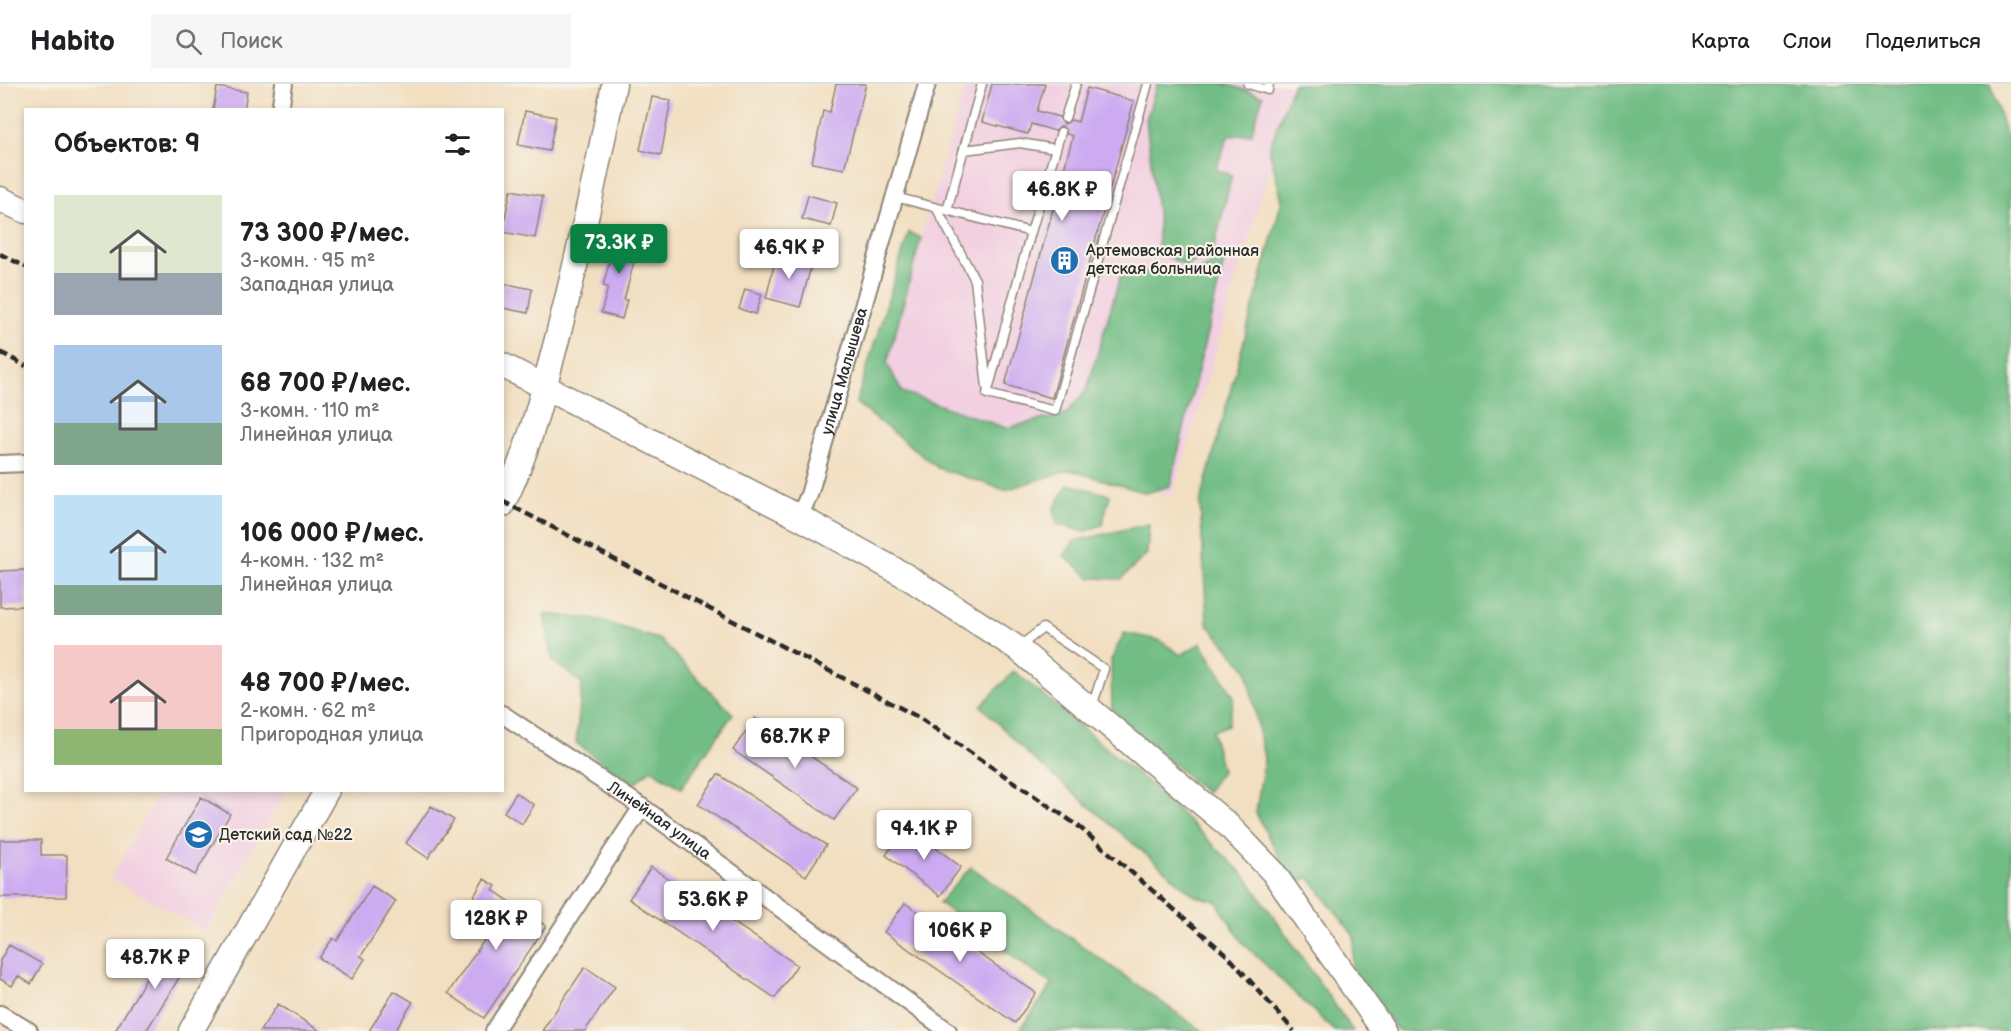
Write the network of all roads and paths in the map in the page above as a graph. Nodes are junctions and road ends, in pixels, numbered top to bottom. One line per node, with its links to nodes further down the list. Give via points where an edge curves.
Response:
1 (285, 84): 9 (street)
2 (614, 84): 20 (main road, via 588,218)
3 (927, 84): 14 (street, улица Малышева)
4 (982, 84): 13 (lane)
5 (1076, 84): 10 (lane)
6 (1148, 84): 21 (lane, via 1055,411)
7 (1248, 84): 8 (lane, via 1268,90)
8 (1269, 84)
9 (280, 108)
10 (1065, 118)
11 (1061, 132): 12 (lane)
12 (1056, 149): 13 (lane, via 1020,143); 18 (lane)
13 (964, 150): 16 (lane)
14 (894, 197): 16 (lane); 25 (street, улица Малышева, via 809,495)
15 (0, 199): 17 (main road)
16 (942, 209): 18 (lane); 21 (lane, via 975,280)
17 (24, 210)
18 (1031, 232): 21 (lane)
19 (504, 366): 20 (main road)
20 (544, 386): 24 (main road, via 523,457); 25 (main road)
21 (987, 394)
22 (24, 463): 23 (street)
23 (0, 464)
24 (504, 500)
25 (799, 517): 26 (main road, via 906,576)
26 (1017, 648): 27 (main road); 27 (lane, via 1043,628 1104,669)
27 (1091, 708): 36 (main road, via 1228,825 1273,872)
28 (504, 715): 30 (street, Линейная улица)
29 (326, 792): 33 (main road)
30 (642, 807): 34 (street); 35 (street, Линейная улица)
31 (0, 1014): 32 (street)
32 (28, 1031)
33 (191, 1031)
34 (494, 1031)
35 (948, 1031)
36 (1384, 1031)

